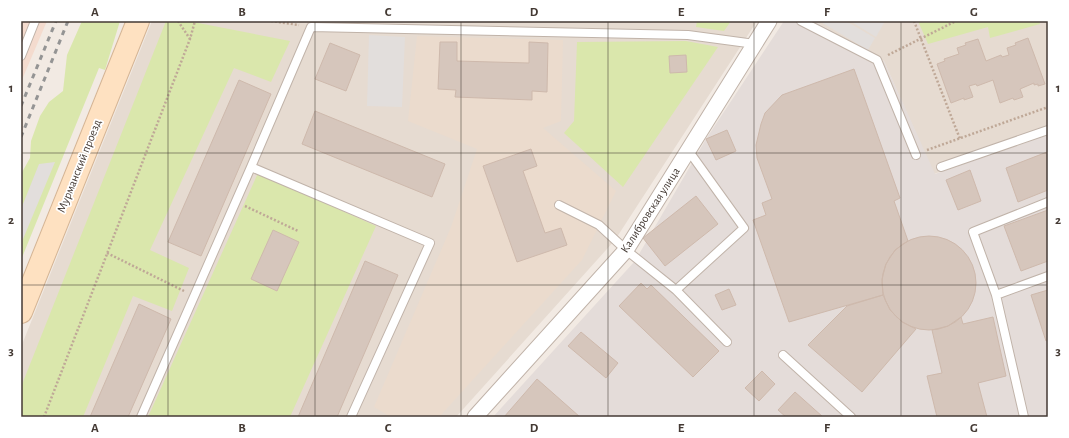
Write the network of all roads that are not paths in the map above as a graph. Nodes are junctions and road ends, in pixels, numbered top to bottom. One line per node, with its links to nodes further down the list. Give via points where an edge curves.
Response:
1 (35, 21): 6 (lane)
2 (138, 21): 18 (street, Мурманский проезд)
3 (769, 21): 5 (street, Калибровская улица)
4 (801, 21): 9 (lane, via 877,60)
5 (755, 44): 8 (street, Калибровская улица); 10 (lane, via 688,35 311,27)
6 (21, 56)
7 (1048, 130): 11 (lane)
8 (688, 150): 14 (street, Калибровская улица); 16 (lane, via 744,228)
9 (916, 154)
10 (251, 167): 21 (lane); 22 (lane, via 430,243)
11 (941, 167)
12 (1048, 202): 17 (lane, via 973,232)
13 (559, 205): 14 (lane, via 599,225)
14 (626, 250): 16 (lane); 23 (street, Калибровская улица)
15 (1048, 276): 17 (lane)
16 (676, 290): 19 (lane)
17 (996, 295): 25 (lane)
18 (21, 312)
19 (727, 342)
20 (783, 354): 24 (lane)
21 (141, 417)
22 (351, 417)
23 (475, 417)
24 (851, 417)
25 (1024, 417)

